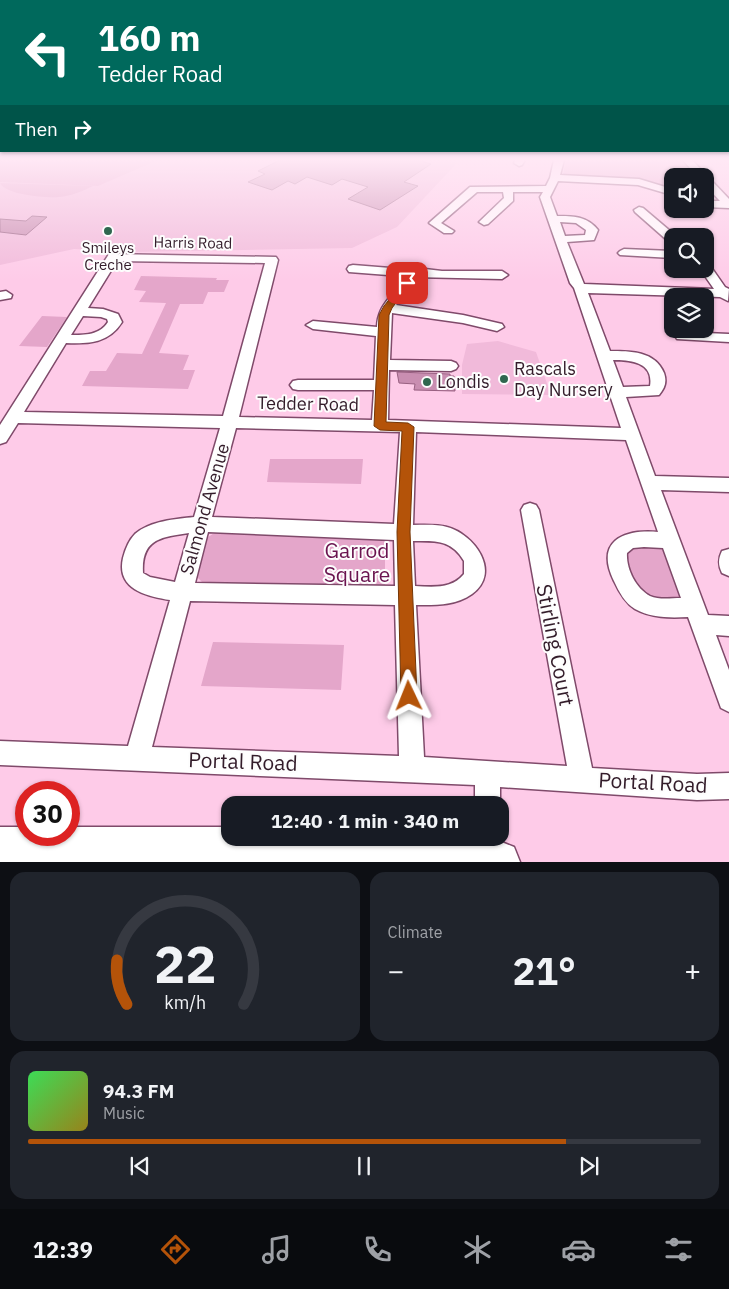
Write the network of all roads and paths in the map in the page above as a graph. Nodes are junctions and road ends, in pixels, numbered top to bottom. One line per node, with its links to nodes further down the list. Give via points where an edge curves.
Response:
1 (460, 200): 9 (street, via 429,226)
2 (508, 200): 8 (street)
3 (546, 200): 7 (street)
4 (714, 204): 5 (street)
5 (729, 205)
6 (639, 210): 10 (street)
7 (554, 219): 11 (street); 11 (street, via 578,220 592,230 590,238)
8 (484, 222)
9 (448, 231)
10 (664, 232)
11 (562, 239): 19 (street)
12 (624, 253): 13 (street)
13 (664, 255)
14 (272, 260): 22 (street, Harris Road, via 113,258); 36 (street, Salmond Avenue)
15 (353, 269): 16 (street)
16 (408, 272): 17 (street); 21 (street, via 407,283)
17 (502, 275)
18 (714, 278): 20 (street)
19 (580, 288): 20 (street); 29 (street)
20 (727, 295)
21 (387, 308): 24 (street); 25 (street)
22 (81, 312): 27 (street); 27 (street, via 103,313 113,317 115,322 108,332 95,338)
23 (313, 326): 25 (street)
24 (497, 327)
25 (382, 332): 30 (street)
26 (714, 337): 28 (street)
27 (63, 338): 35 (street)
28 (729, 338)
29 (604, 356): 34 (street); 34 (street, via 638,357 656,370 659,382 654,391)
30 (381, 365): 31 (street); 33 (street)
31 (451, 366)
32 (298, 385): 33 (street)
33 (381, 385): 37 (street)
34 (617, 392): 39 (street)
35 (13, 416): 36 (street, Tedder Road); 40 (street)
36 (230, 423): 37 (street, Tedder Road); 44 (street, Salmond Avenue)
37 (380, 426): 38 (street, Tedder Road)
38 (408, 427): 39 (street, Tedder Road); 45 (street)
39 (631, 434): 41 (street)
40 (0, 438)
41 (649, 483): 42 (street); 46 (street)
42 (729, 485)
43 (530, 510): 58 (street, Stirling Court)
44 (202, 524): 45 (street); 49 (street, Salmond Avenue); 49 (street, via 156,530 137,545 133,577 148,587)
45 (403, 532): 50 (street); 50 (street, via 445,534 458,539 470,552 475,568 469,585 453,595)
46 (670, 541): 51 (street); 51 (street, via 639,539 620,546 617,561 626,587 642,602)
47 (729, 557): 48 (street)
48 (729, 568)
49 (181, 592): 50 (street); 55 (street, Salmond Avenue)
50 (406, 596): 56 (street)
51 (699, 616): 52 (street); 53 (street)
52 (729, 626)
53 (729, 700)
54 (0, 753): 55 (street, Portal Road)
55 (138, 758): 56 (street, Portal Road)
56 (412, 769): 57 (street, Portal Road)
57 (487, 775): 58 (street, Portal Road); 60 (street)
58 (582, 780): 59 (street, Portal Road)
59 (729, 786)
60 (488, 796)
61 (0, 848): 62 (highway, via 300,847 437,855)
62 (493, 853)

